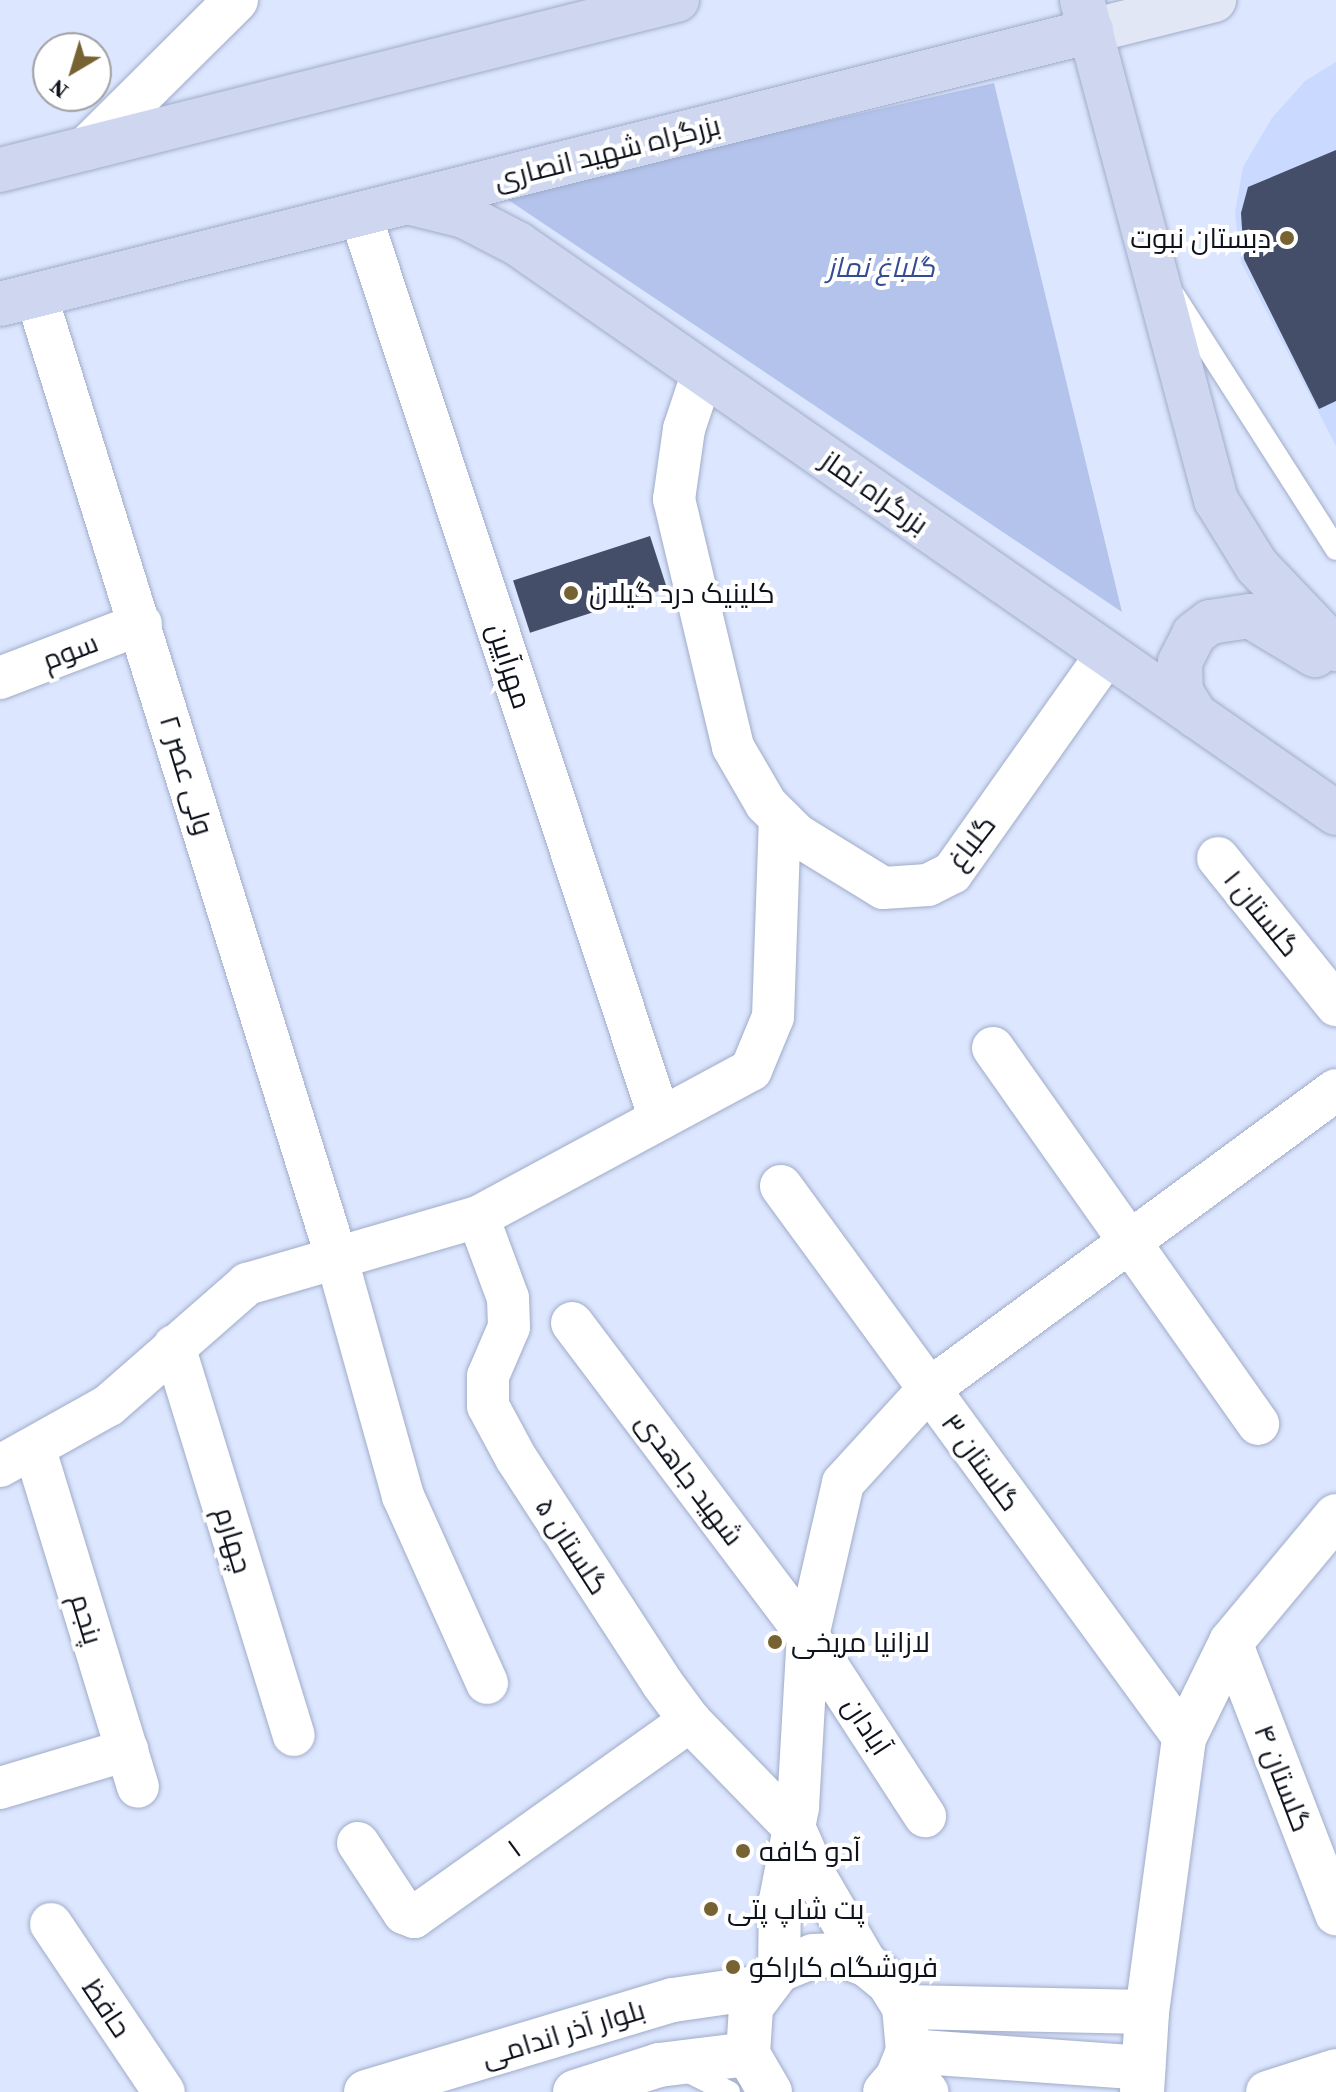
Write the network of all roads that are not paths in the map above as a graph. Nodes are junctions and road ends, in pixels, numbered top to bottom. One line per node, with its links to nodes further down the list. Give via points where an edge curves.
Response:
1 (236, 0): 5 (main road)
2 (677, 0): 5 (highway)
3 (1214, 0): 4 (main road, بزرگراه شهید انصاری)
4 (1086, 15): 7 (highway, بزرگراه شهید انصاری); 8 (highway)
5 (87, 148): 6 (highway)
6 (0, 170)
7 (380, 209): 9 (highway, بزرگراه شهید انصاری); 10 (highway, بزرگراه نماز, via 455,213 505,236); 24 (street, مهرآیین)
8 (1149, 256): 11 (lane); 13 (highway, via 1216,500 1257,566)
9 (18, 299): 12 (street, ولی عصر ۲)
10 (703, 372): 14 (highway, بزرگراه نماز); 19 (street, گلباغ, via 684,429 674,499 733,747)
11 (1336, 549)
12 (141, 624): 16 (street, سوم); 28 (street, ولی عصر ۲)
13 (1336, 649)
14 (1107, 654): 17 (highway, بزرگراه نماز); 19 (street, گلباغ, via 952,873 928,885 883,888 797,835)
15 (1336, 670): 17 (highway, via 1271,624 1250,616 1219,617 1194,634 1180,662 1181,692)
16 (0, 678)
17 (1196, 716): 18 (highway, بزرگراه نماز)
18 (1336, 813)
19 (780, 818): 24 (street, via 773,1017 763,1046 751,1070)
20 (1218, 858): 21 (street, گلستان ۱)
21 (1336, 1005)
22 (993, 1048): 27 (street)
23 (1336, 1090): 27 (street)
24 (660, 1119): 26 (street)
25 (781, 1186): 31 (street, گلستان ۳)
26 (478, 1217): 28 (street, via 408,1241); 38 (street, گلستان ۵, via 508,1298 509,1327 488,1376 488,1406 516,1458)
27 (1130, 1244): 31 (street); 32 (street)
28 (336, 1256): 30 (street, via 247,1284); 37 (street, ولی عصر ۲, via 403,1496)
29 (572, 1323): 35 (street, شهید جاهدی)
30 (174, 1346): 33 (street, via 109,1405); 39 (street, چهارم)
31 (928, 1390): 35 (street, via 843,1483); 40 (street, گلستان ۳)
32 (1258, 1424)
33 (17, 1458): 41 (street, پنجم, via 133,1768)
34 (1336, 1516): 36 (main road)
35 (808, 1636): 42 (street, آبادان); 43 (street)
36 (1231, 1642): 40 (main road); 45 (street, گلستان ۴)
37 (487, 1683)
38 (690, 1721): 43 (street, گلستان ۵); 44 (street, ۱, via 414,1917 404,1913)
39 (294, 1735)
40 (1184, 1738): 50 (main road)
41 (0, 1788)
42 (925, 1816)
43 (795, 1829): 47 (street); 48 (street)
44 (358, 1843)
45 (1336, 1914)
46 (51, 1924): 56 (street, حافظ)
47 (867, 1965): 48 (main road, بلوار آذر اندامی, via 841,1955 813,1956); 49 (main road, via 889,1983)
48 (771, 1978): 51 (main road, via 749,2019); 57 (main road, بلوار آذر اندامی, via 673,2000)
49 (904, 2007): 50 (main road); 54 (main road)
50 (1147, 2012): 55 (main road)
51 (748, 2054): 52 (main road, بلوار آذر اندامی); 60 (main road)
52 (659, 2065): 58 (main road, بلوار آذر اندامی); 59 (lane, via 709,2078)
53 (1336, 2070): 61 (street)
54 (906, 2074): 55 (main road)
55 (1143, 2080)
56 (164, 2092)
57 (366, 2092)
58 (575, 2092)
59 (729, 2092)
60 (770, 2092)
61 (1267, 2092)

